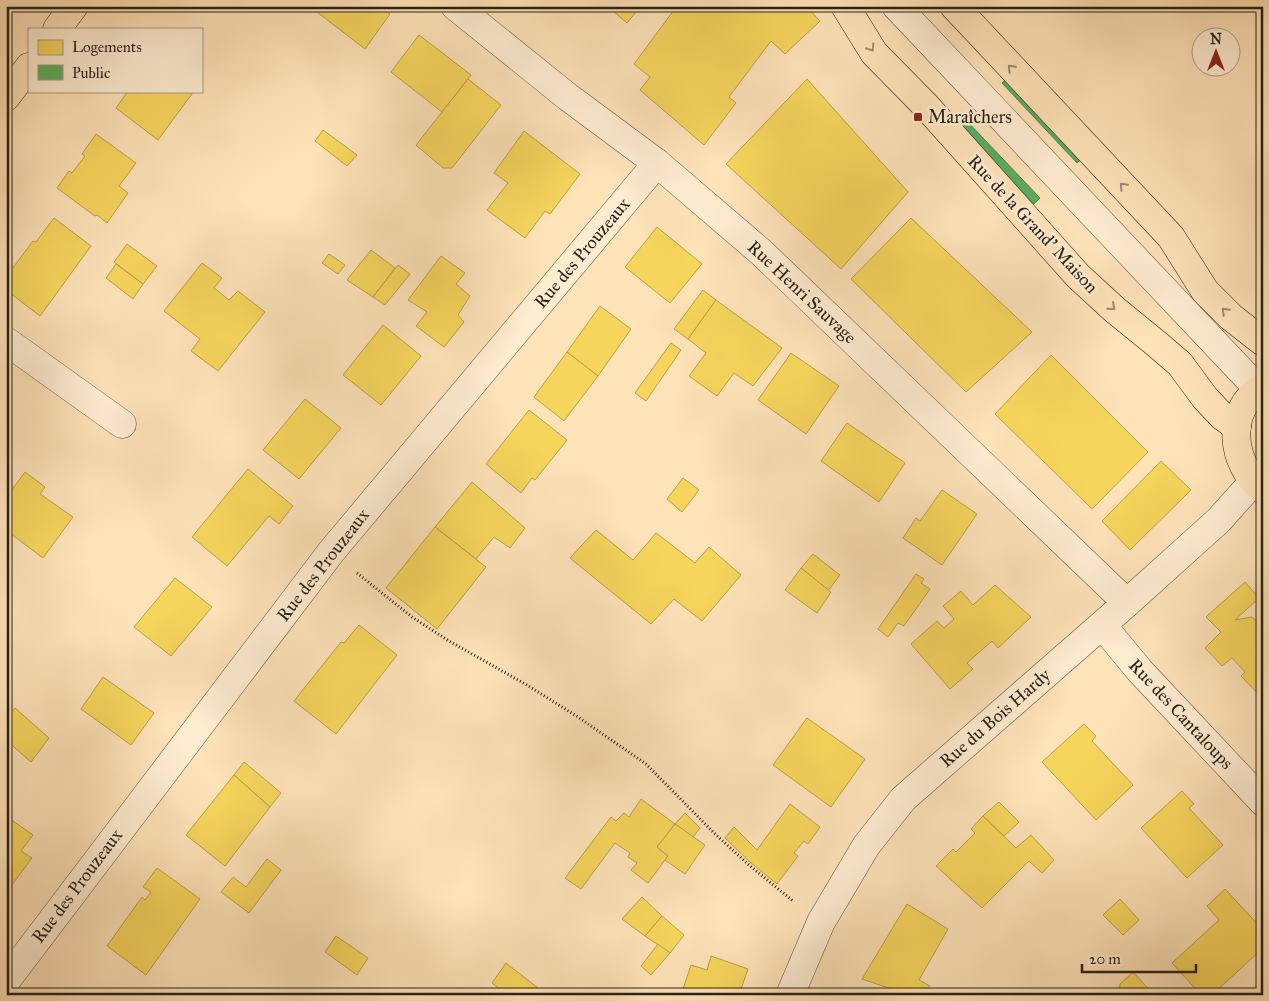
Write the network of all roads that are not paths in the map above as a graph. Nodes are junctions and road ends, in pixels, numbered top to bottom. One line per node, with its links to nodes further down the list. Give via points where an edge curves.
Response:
1 (74, 6): 6 (main road)
2 (455, 6): 9 (street, Rue Henri Sauvage, via 568,97)
3 (845, 6): 14 (main road, Rue de la Grand' Maison, one-way to 14, via 874,54 927,107 1078,276 1180,364 1205,398)
4 (896, 6): 12 (street)
5 (954, 6): 11 (main road, one-way to 5, via 1205,291 1172,237)
6 (59, 28)
7 (28, 68): 8 (main road)
8 (6, 98)
9 (657, 162): 16 (street, Rue Henri Sauvage, via 762,253); 19 (street, Rue des Prouzeaux, via 331,552)
10 (6, 341): 13 (street)
11 (1263, 342)
12 (1261, 390): 14 (main road, via 1248,400)
13 (122, 424)
14 (1237, 427): 15 (main road, via 1236,447 1242,465)
15 (1258, 486): 16 (street, Rue du Bois Hardy)
16 (1126, 603): 17 (street, Rue du Bois Hardy)
17 (1102, 625): 18 (street, Rue des Cantaloups, via 1140,671); 21 (street, Rue du Bois Hardy, via 903,799 866,846 821,922)
18 (1263, 802)
19 (6, 981): 20 (street)
20 (22, 995)
21 (790, 995)

